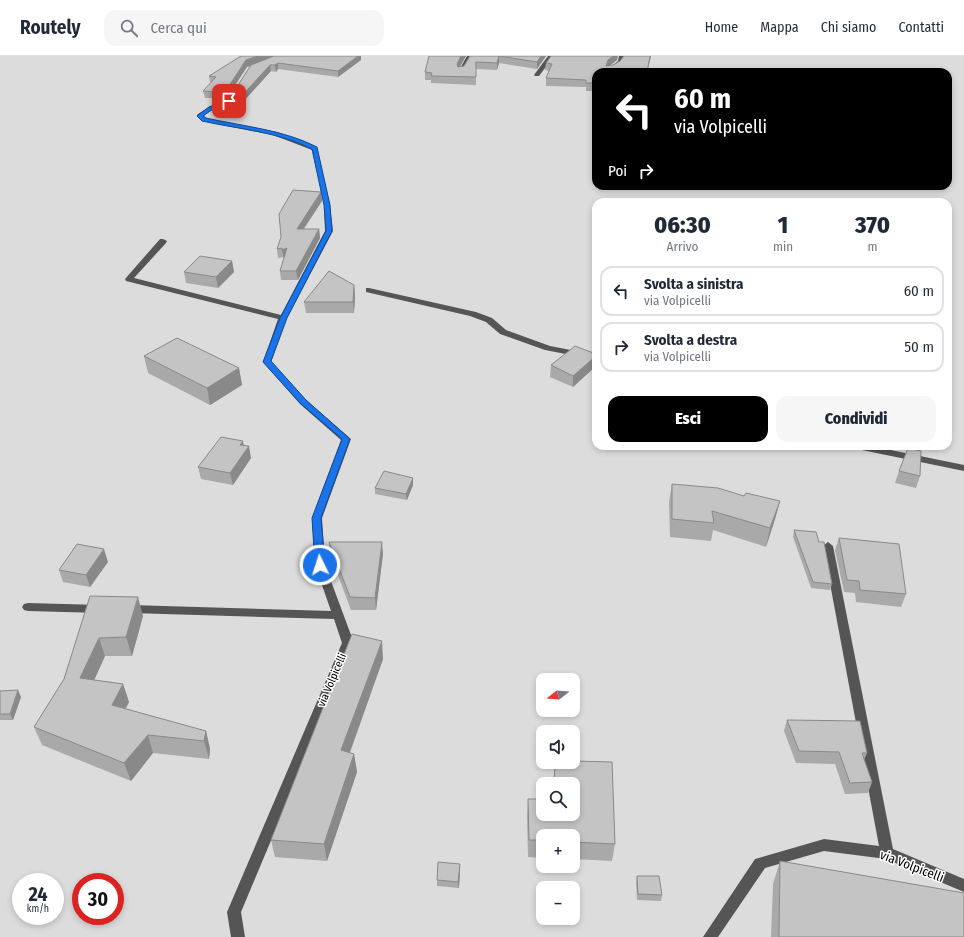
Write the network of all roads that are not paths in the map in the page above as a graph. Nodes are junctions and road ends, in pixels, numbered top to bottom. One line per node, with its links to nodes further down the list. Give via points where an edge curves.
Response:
1 (470, 56): 5 (street)
2 (550, 56): 6 (street)
3 (622, 56): 4 (street, via 621,62)
4 (612, 68)
5 (461, 72)
6 (537, 75)
7 (241, 82): 10 (street, via Volpicelli, via 229,101 202,112 200,116 204,120 288,138 315,148 327,205 329,231)
8 (164, 241): 10 (street, via 129,278)
9 (369, 290): 11 (street, via 473,314 489,320 503,332)
10 (283, 318): 16 (street, via Volpicelli, via 267,362 303,402 346,439 317,518 320,565)
11 (592, 360)
12 (876, 450): 13 (street)
13 (964, 468)
14 (828, 546): 17 (street)
15 (28, 607): 16 (street)
16 (338, 615): 19 (street, via Volpicelli, via 348,643 234,912)
17 (887, 853): 18 (street, via Volpicelli); 20 (street, via Volpicelli, via 824,845 760,863)
18 (964, 886)
19 (238, 937)
20 (710, 937)

